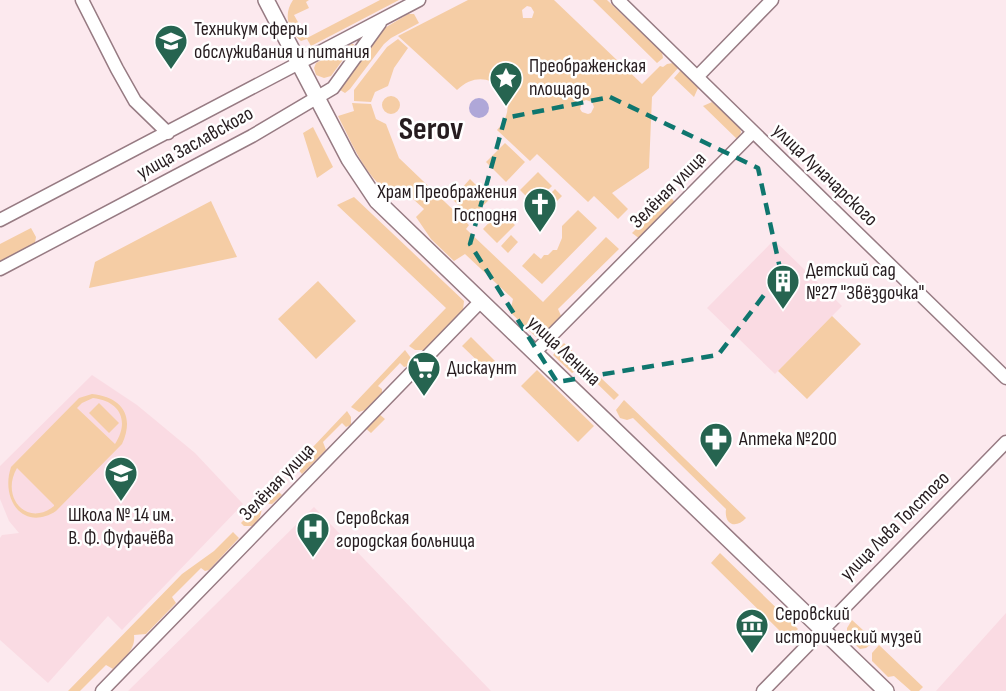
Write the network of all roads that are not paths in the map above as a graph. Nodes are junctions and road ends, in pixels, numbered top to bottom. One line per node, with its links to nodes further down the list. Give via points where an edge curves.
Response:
1 (82, 0): 11 (street, via 135,101)
2 (266, 0): 7 (main road, улица Ленина)
3 (419, 0): 6 (street, улица Заславского)
4 (618, 0): 8 (street, улица Луначарского)
5 (772, 0): 8 (street)
6 (382, 20): 7 (street, улица Заславского); 9 (street, улица Заславского, via 333,88)
7 (300, 64): 9 (main road, улица Ленина); 11 (street, улица Заславского)
8 (697, 77): 10 (street, улица Луначарского)
9 (316, 98): 13 (street, улица Заславского); 14 (main road, улица Ленина, via 377,201)
10 (753, 132): 15 (street, Зелёная улица); 16 (street, улица Луначарского)
11 (168, 133): 12 (street, улица Заславского)
12 (0, 220)
13 (0, 269)
14 (481, 301): 15 (main road, улица Ленина); 19 (street, Зелёная улица)
15 (535, 352): 18 (main road, улица Ленина)
16 (1006, 378)
17 (1006, 442): 18 (street, улица Льва Толстого)
18 (822, 629): 20 (street, улица Льва Толстого); 21 (main road, улица Ленина)
19 (102, 691)
20 (763, 691)
21 (886, 691)

